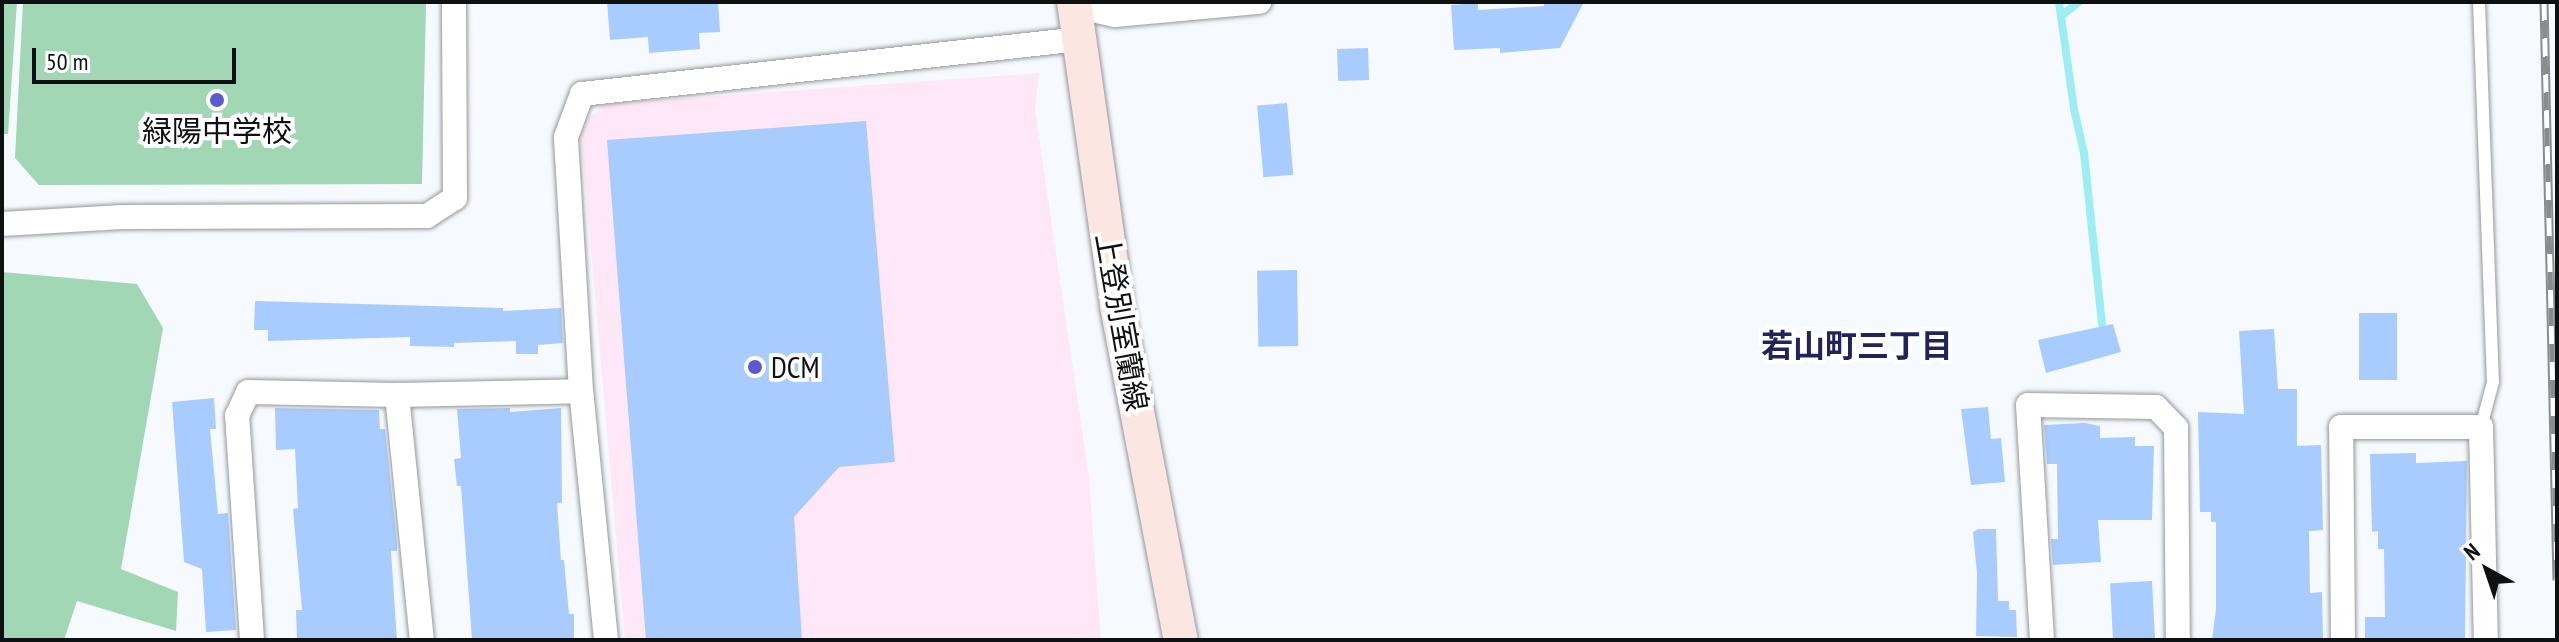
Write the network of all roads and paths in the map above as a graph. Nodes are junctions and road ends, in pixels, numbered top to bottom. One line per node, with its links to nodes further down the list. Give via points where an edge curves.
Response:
1 (454, 2): 5 (street, via 455,198 427,216 122,217)
2 (1259, 2): 4 (street)
3 (2479, 2): 8 (lane, via 2493,382)
4 (1076, 16): 6 (street, via 582,94 566,137); 12 (main road, 上登別室蘭線, via 1117,306)
5 (2, 224)
6 (581, 391): 7 (street); 11 (street)
7 (397, 395): 9 (street, via 248,392 237,416); 10 (street)
8 (2481, 427): 15 (street, via 2341,427); 16 (street)
9 (252, 640)
10 (422, 640)
11 (606, 640)
12 (1181, 640)
13 (2042, 640): 14 (street, via 2028,405 2156,407 2176,428)
14 (2178, 640)
15 (2343, 640)
16 (2486, 640)

